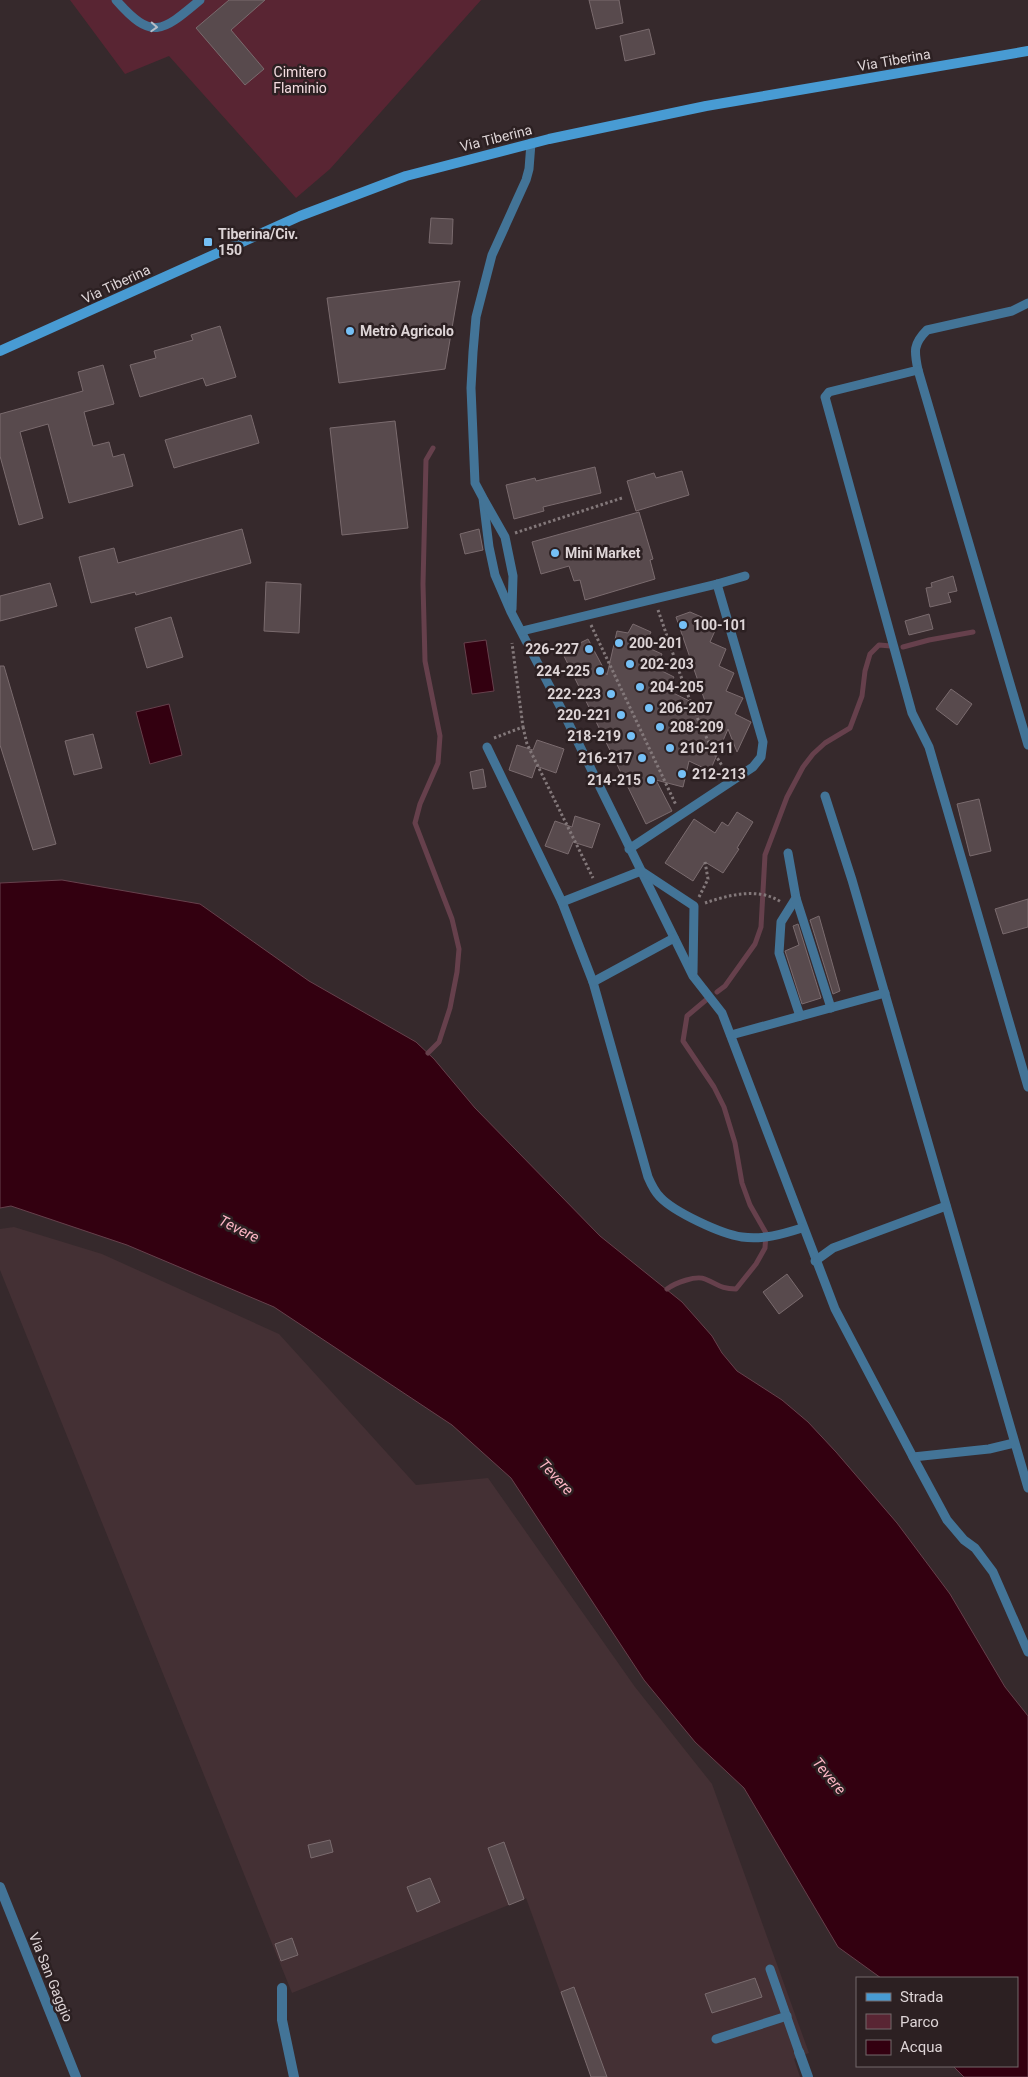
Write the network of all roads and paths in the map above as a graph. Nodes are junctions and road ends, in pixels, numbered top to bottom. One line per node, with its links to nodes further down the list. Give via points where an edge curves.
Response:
1 (116, 0): 2 (lane, one-way to 2, via 138,22 153,28 168,25)
2 (200, 0)
3 (1028, 51): 4 (main road, Via Tiberina, via 706,106)
4 (531, 143): 6 (main road, Via Tiberina, via 406,176 345,198); 8 (lane, via 526,180 492,254 476,317 470,388 476,483)
5 (1028, 303): 7 (lane, via 1012,312 927,330 917,340 915,357)
6 (0, 351)
7 (918, 370): 19 (lane); 40 (lane, via 829,392 825,397 912,713 929,747)
8 (483, 498): 10 (lane); 14 (lane, via 496,575)
9 (622, 498): 10 (path)
10 (505, 537): 14 (lane, via 513,576)
11 (744, 576): 12 (lane)
12 (717, 584): 13 (lane); 21 (lane, via 763,742 761,757)
13 (654, 600): 15 (lane); 21 (path, via 684,685 712,750)
14 (512, 612): 16 (lane)
15 (588, 616): 16 (lane); 23 (path)
16 (522, 631): 24 (lane)
17 (512, 638): 18 (path)
18 (523, 727): 20 (path, via 495,737); 28 (path, via 528,744)
19 (1028, 745)
20 (487, 747): 31 (lane)
21 (731, 781): 23 (lane)
22 (825, 796): 36 (lane)
23 (681, 815): 24 (lane)
24 (629, 849): 27 (lane)
25 (788, 853): 29 (lane)
26 (705, 862): 32 (path, via 708,879)
27 (641, 871): 28 (lane); 32 (lane); 33 (lane)
28 (597, 888): 31 (lane)
29 (796, 898): 37 (lane); 38 (lane, via 782,922 778,953)
30 (776, 899): 32 (path, via 732,894)
31 (562, 902): 35 (lane)
32 (694, 906): 34 (lane)
33 (674, 938): 34 (lane); 35 (lane)
34 (693, 976): 39 (lane, via 722,1013)
35 (593, 982): 42 (lane, via 648,1177 655,1191 697,1220 742,1237 761,1238)
36 (885, 993): 37 (lane); 41 (lane)
37 (831, 1008): 38 (lane)
38 (800, 1016): 39 (lane)
39 (730, 1035): 42 (lane)
40 (1028, 1087)
41 (946, 1206): 43 (lane, via 833,1248); 44 (lane)
42 (802, 1228): 43 (lane)
43 (815, 1261): 45 (lane, via 834,1310)
44 (1014, 1443): 45 (lane, via 989,1449); 46 (lane)
45 (913, 1457): 47 (lane, via 947,1520 993,1572)
46 (1028, 1488)
47 (1028, 1652)
48 (0, 1887): 54 (street, Via San Gaggio)
49 (770, 1969): 51 (lane)
50 (282, 1988): 55 (street, via 282,2020)
51 (787, 2016): 52 (lane); 53 (lane)
52 (716, 2039)
53 (799, 2052): 56 (street)
54 (76, 2077)
55 (294, 2077)
56 (808, 2077)

